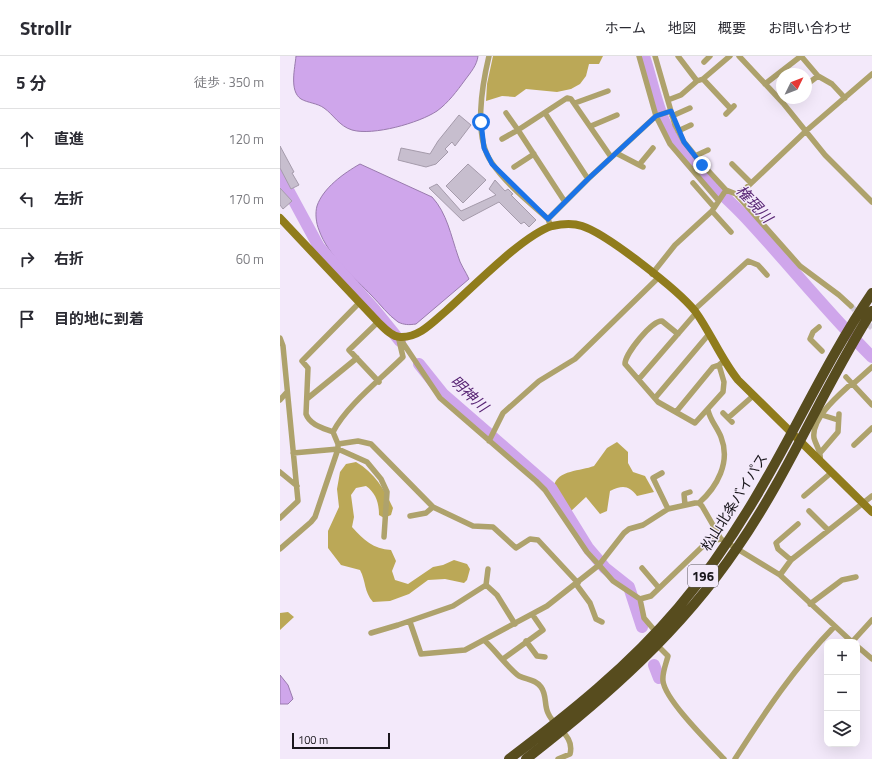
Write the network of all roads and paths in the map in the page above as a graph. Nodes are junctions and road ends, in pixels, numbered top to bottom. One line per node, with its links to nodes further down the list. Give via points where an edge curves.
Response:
1 (489, 56): 50 (street, via 483,85 481,122 482,140 487,156)
2 (639, 56): 26 (street)
3 (678, 56): 11 (street)
4 (710, 56): 8 (street)
5 (730, 56): 11 (street)
6 (739, 56): 13 (street)
7 (657, 57): 17 (street)
8 (704, 62)
9 (872, 74): 16 (street)
10 (818, 76): 12 (street); 13 (street, via 801,56); 16 (street, via 832,84)
11 (700, 80): 17 (street, via 681,95); 21 (street)
12 (812, 80)
13 (766, 84): 15 (street)
14 (608, 91): 18 (street)
15 (776, 95)
16 (845, 98): 31 (street)
17 (668, 100): 24 (street)
18 (575, 103): 23 (street, via 567,98); 28 (street)
19 (784, 104): 31 (street)
20 (689, 107): 24 (street)
21 (730, 110)
22 (506, 113): 29 (street)
23 (545, 113): 29 (street); 40 (street)
24 (670, 113): 26 (street); 30 (street)
25 (617, 115): 28 (street)
26 (657, 115): 36 (street); 45 (street, via 670,144)
27 (691, 125): 30 (street)
28 (591, 126): 36 (street)
29 (518, 130): 32 (street); 35 (street)
30 (678, 131): 37 (street)
31 (806, 131): 42 (street); 47 (street, via 825,155)
32 (502, 139)
33 (653, 148): 36 (street, via 641,166)
34 (708, 150): 37 (street)
35 (534, 154): 39 (street); 46 (street)
36 (613, 155): 40 (street)
37 (695, 156): 43 (street)
38 (732, 164): 42 (street)
39 (514, 167)
40 (588, 179): 46 (street)
41 (693, 183): 48 (street)
42 (751, 183): 44 (street)
43 (726, 190): 44 (street); 45 (street)
44 (736, 194): 56 (street, via 800,266)
45 (718, 199): 48 (street)
46 (565, 202): 50 (street)
47 (872, 202)
48 (713, 209): 51 (street); 53 (street, via 675,245)
49 (280, 218): 55 (street)
50 (549, 223): 53 (street, via 572,224 591,230); 63 (street, via 428,327 412,336)
51 (731, 232)
52 (768, 275): 58 (street, via 758,265 748,261)
53 (655, 276): 58 (street); 88 (street, via 575,359 538,381 503,413)
54 (872, 293): 87 (highway, 松山北条バイパス / 196, via 838,345)
55 (360, 302): 59 (street); 75 (street, via 302,361 308,368)
56 (851, 306)
57 (872, 311): 89 (highway, 松山北条バイパス / 196)
58 (695, 312): 61 (street); 62 (street)
59 (378, 322): 63 (street, via 388,332); 66 (street, via 349,350)
60 (819, 327): 65 (street, via 810,339)
61 (678, 334): 70 (street); 70 (street, via 662,321 649,329 625,361 627,367)
62 (709, 334): 67 (street); 76 (street)
63 (399, 337): 71 (street, via 403,357); 88 (street, via 440,398)
64 (280, 340): 73 (street)
65 (822, 351)
66 (357, 358): 71 (street); 75 (street)
67 (722, 363): 74 (street); 79 (street, via 725,388); 80 (street, via 713,367)
68 (872, 367): 72 (street)
69 (846, 377): 72 (street)
70 (639, 379): 76 (street)
71 (379, 382): 86 (street, via 342,417)
72 (852, 384): 78 (street); 83 (street, via 827,406)
73 (287, 392): 77 (street); 92 (street)
74 (753, 396): 81 (street, via 730,420); 87 (street)
75 (308, 398): 86 (street, via 308,419)
76 (655, 398): 80 (street)
77 (280, 400)
78 (872, 405)
79 (708, 410): 80 (street, via 695,423); 102 (street, via 722,439 725,458 714,487)
80 (676, 412)
81 (723, 413)
82 (839, 414): 84 (street)
83 (822, 415): 84 (street); 93 (street, via 814,436)
84 (838, 420): 93 (street, via 838,432)
85 (872, 428): 90 (street)
86 (333, 432): 91 (street)
87 (792, 434): 89 (street); 113 (highway, 松山北条バイパス / 196, via 754,501)
88 (489, 441): 117 (street, via 545,490)
89 (799, 441): 93 (street); 114 (highway, 松山北条バイパス / 196, via 764,506)
90 (854, 445)
91 (338, 446): 92 (street); 104 (street, via 358,441 371,444); 112 (street, via 367,462 384,486 387,492); 115 (street, via 315,517)
92 (293, 453): 97 (street)
93 (820, 457): 95 (street)
94 (280, 472): 97 (street)
95 (832, 472): 99 (street); 101 (street)
96 (662, 473): 105 (street, via 652,478)
97 (297, 486): 109 (street, via 298,501)
98 (690, 492): 103 (street, via 684,494)
99 (804, 496)
100 (872, 496): 101 (street)
101 (863, 502): 107 (street); 111 (street)
102 (699, 503): 103 (street); 113 (street)
103 (685, 505): 105 (street)
104 (433, 506): 108 (street, via 426,513); 122 (street, via 473,526 493,527 516,548 530,539 538,540)
105 (668, 509): 117 (street, via 643,525 624,533)
106 (810, 511): 111 (street)
107 (872, 512)
108 (410, 516)
109 (280, 518)
110 (798, 524): 116 (street, via 776,543 778,549)
111 (828, 530): 116 (street)
112 (384, 537)
113 (724, 541): 114 (street); 124 (street, via 711,541 703,546); 133 (highway, 松山北条バイパス / 196, via 694,588)
114 (737, 548): 120 (street); 139 (highway, 松山北条バイパス / 196, via 707,589)
115 (280, 550)
116 (791, 560): 120 (street)
117 (598, 566): 122 (street); 125 (street, via 613,581)
118 (642, 568): 124 (street)
119 (488, 570): 123 (street)
120 (780, 575): 126 (street)
121 (856, 577): 126 (street, via 842,580)
122 (577, 584): 127 (street); 130 (street, via 590,603 596,619)
123 (486, 585): 129 (street, via 454,606); 131 (street, via 497,595)
124 (659, 588): 125 (street, via 651,596)
125 (640, 599): 133 (street, via 644,618)
126 (810, 604): 132 (street)
127 (532, 614): 131 (street); 138 (street, via 543,630)
128 (872, 620): 136 (street)
129 (410, 622): 134 (street); 137 (street, via 421,654 458,652)
130 (602, 622)
131 (515, 624): 137 (street)
132 (834, 627): 135 (street); 150 (street, via 790,678)
133 (656, 632): 144 (highway, 松山北条バイパス / 196, via 625,663)
134 (371, 633)
135 (848, 639)
136 (855, 639)
137 (485, 641): 142 (street)
138 (526, 641): 141 (street, via 537,656); 142 (street)
139 (657, 645): 145 (highway, 松山北条バイパス / 196); 149 (street, via 668,656 663,681 666,692)
140 (860, 649): 143 (street)
141 (545, 657)
142 (503, 659): 144 (street, via 519,676 531,679 541,687 548,714)
143 (872, 659)
144 (555, 722): 145 (street); 146 (highway, 松山北条バイパス / 196)
145 (562, 731): 147 (highway, 松山北条バイパス / 196); 148 (street, via 572,747 570,754)
146 (509, 759)
147 (526, 759)
148 (558, 759)
149 (724, 759)
150 (735, 759)

